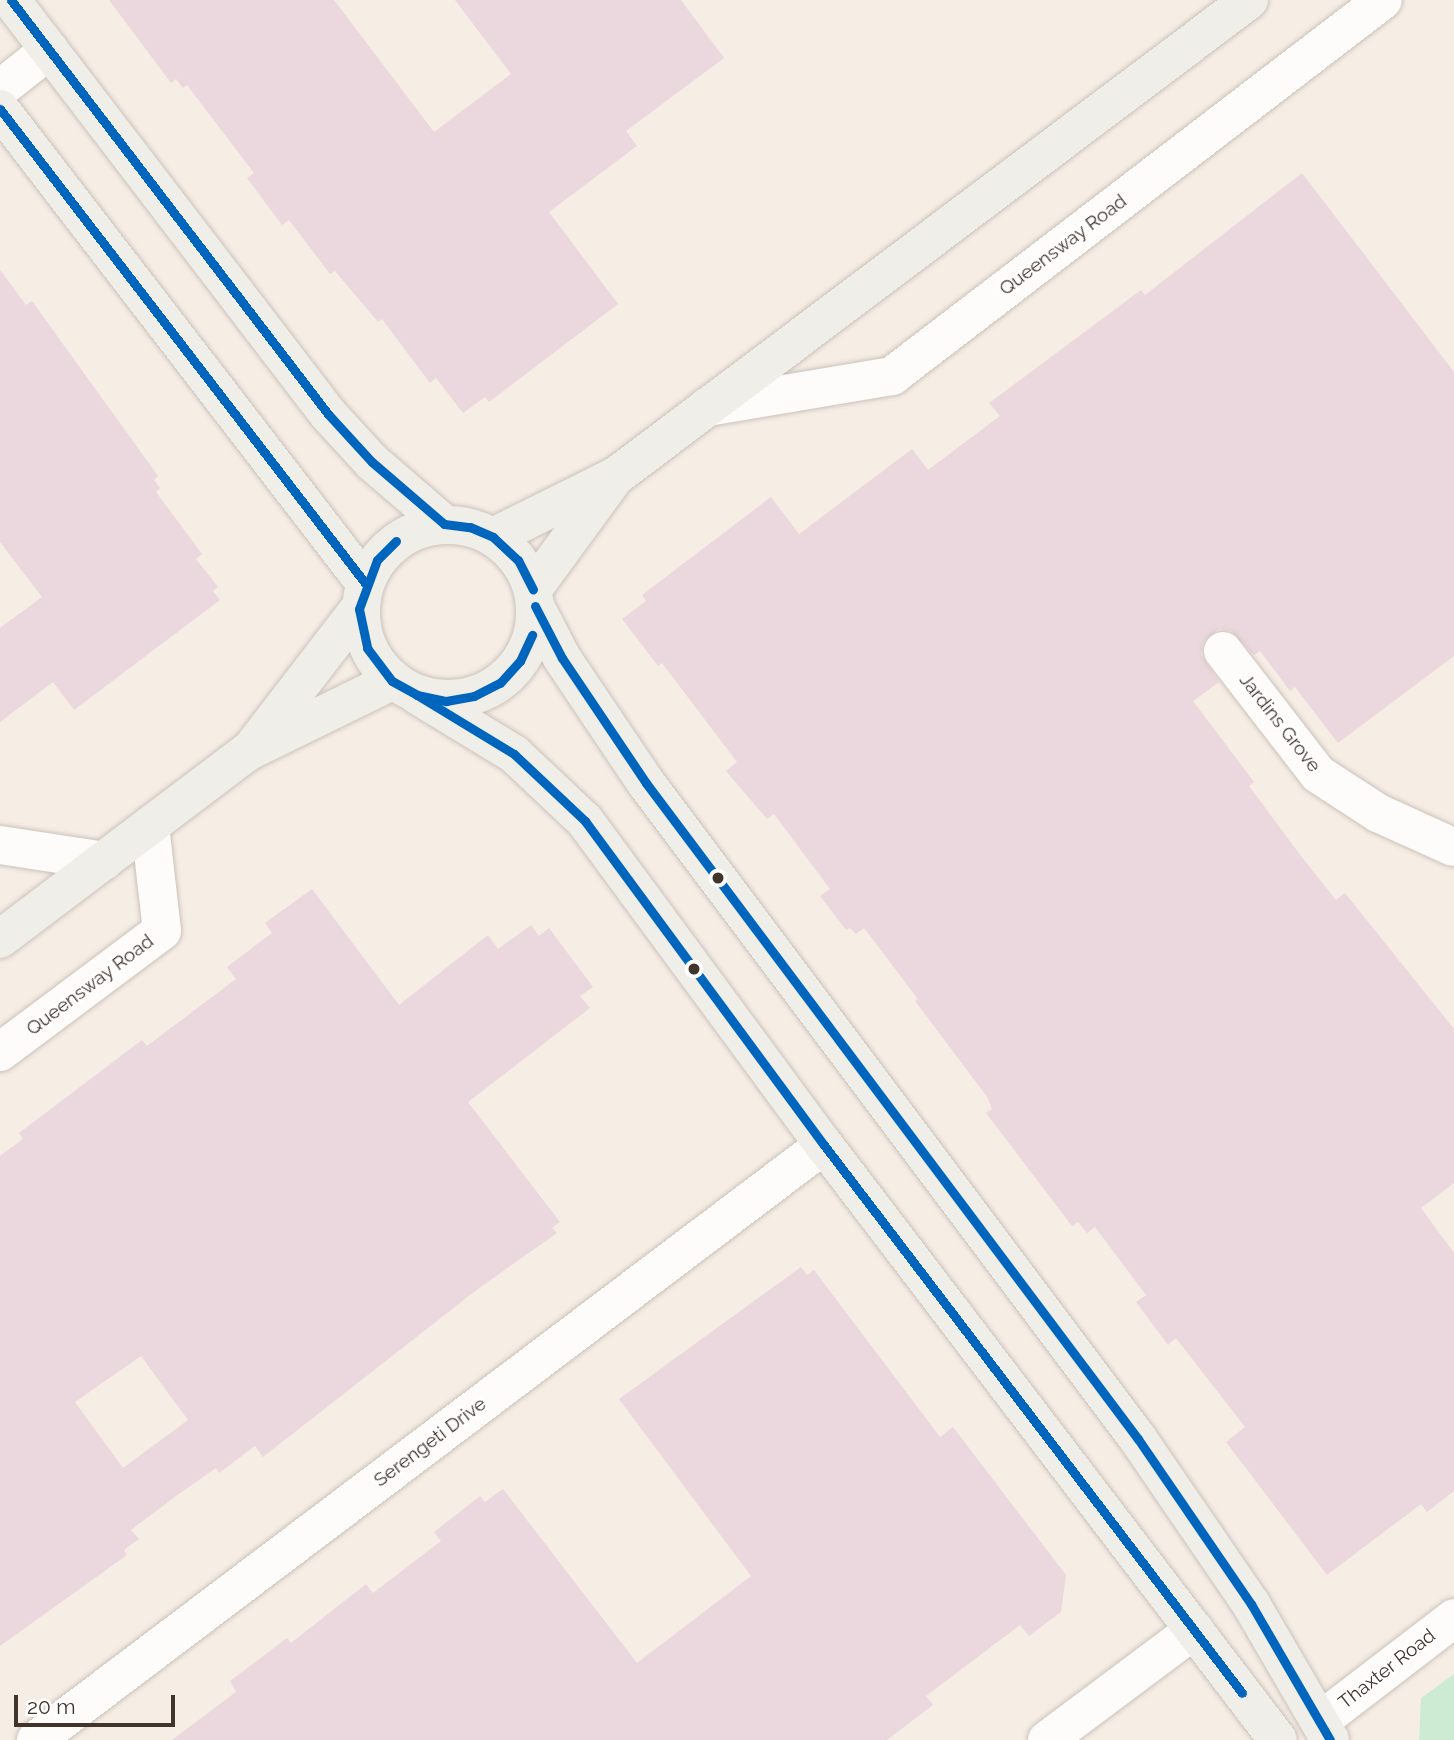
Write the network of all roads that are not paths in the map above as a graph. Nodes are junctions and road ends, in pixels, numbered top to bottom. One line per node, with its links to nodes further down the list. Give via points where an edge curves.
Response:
1 (11, 0): 4 (street)
2 (1249, 0): 7 (street, Queensway Road)
3 (1383, 0): 7 (street, Queensway Road, via 892,376)
4 (49, 50): 5 (street); 9 (street, via 328,414 372,462)
5 (0, 89)
6 (0, 109): 11 (street)
7 (707, 407): 8 (street, Queensway Road)
8 (616, 476): 10 (street, Queensway Road); 12 (street, Queensway Road)
9 (444, 524): 10 (street, via 470,527); 11 (street, via 419,529 396,541 377,560)
10 (494, 537): 12 (street, via 518,560)
11 (362, 596): 14 (street, via 367,648); 15 (street)
12 (534, 598): 14 (street, via 532,635 520,661 500,683 474,696 446,701); 25 (street, via 562,657 646,783 1138,1439 1251,1604)
13 (1223, 651): 18 (street, Jardins Grove, via 1318,774 1378,814)
14 (404, 688): 15 (street); 22 (street, via 514,754 585,821)
15 (249, 751): 16 (street)
16 (150, 826): 19 (street); 21 (street, Queensway Road, via 162,931)
17 (0, 845): 19 (street)
18 (1454, 846)
19 (104, 861): 20 (street)
20 (0, 939)
21 (0, 1052)
22 (824, 1145): 24 (street); 26 (street, Serengeti Drive)
23 (1454, 1618): 25 (street, Thaxter Road)
24 (1194, 1630): 27 (street); 28 (street)
25 (1325, 1731)
26 (36, 1740)
27 (1047, 1740)
28 (1279, 1740)

